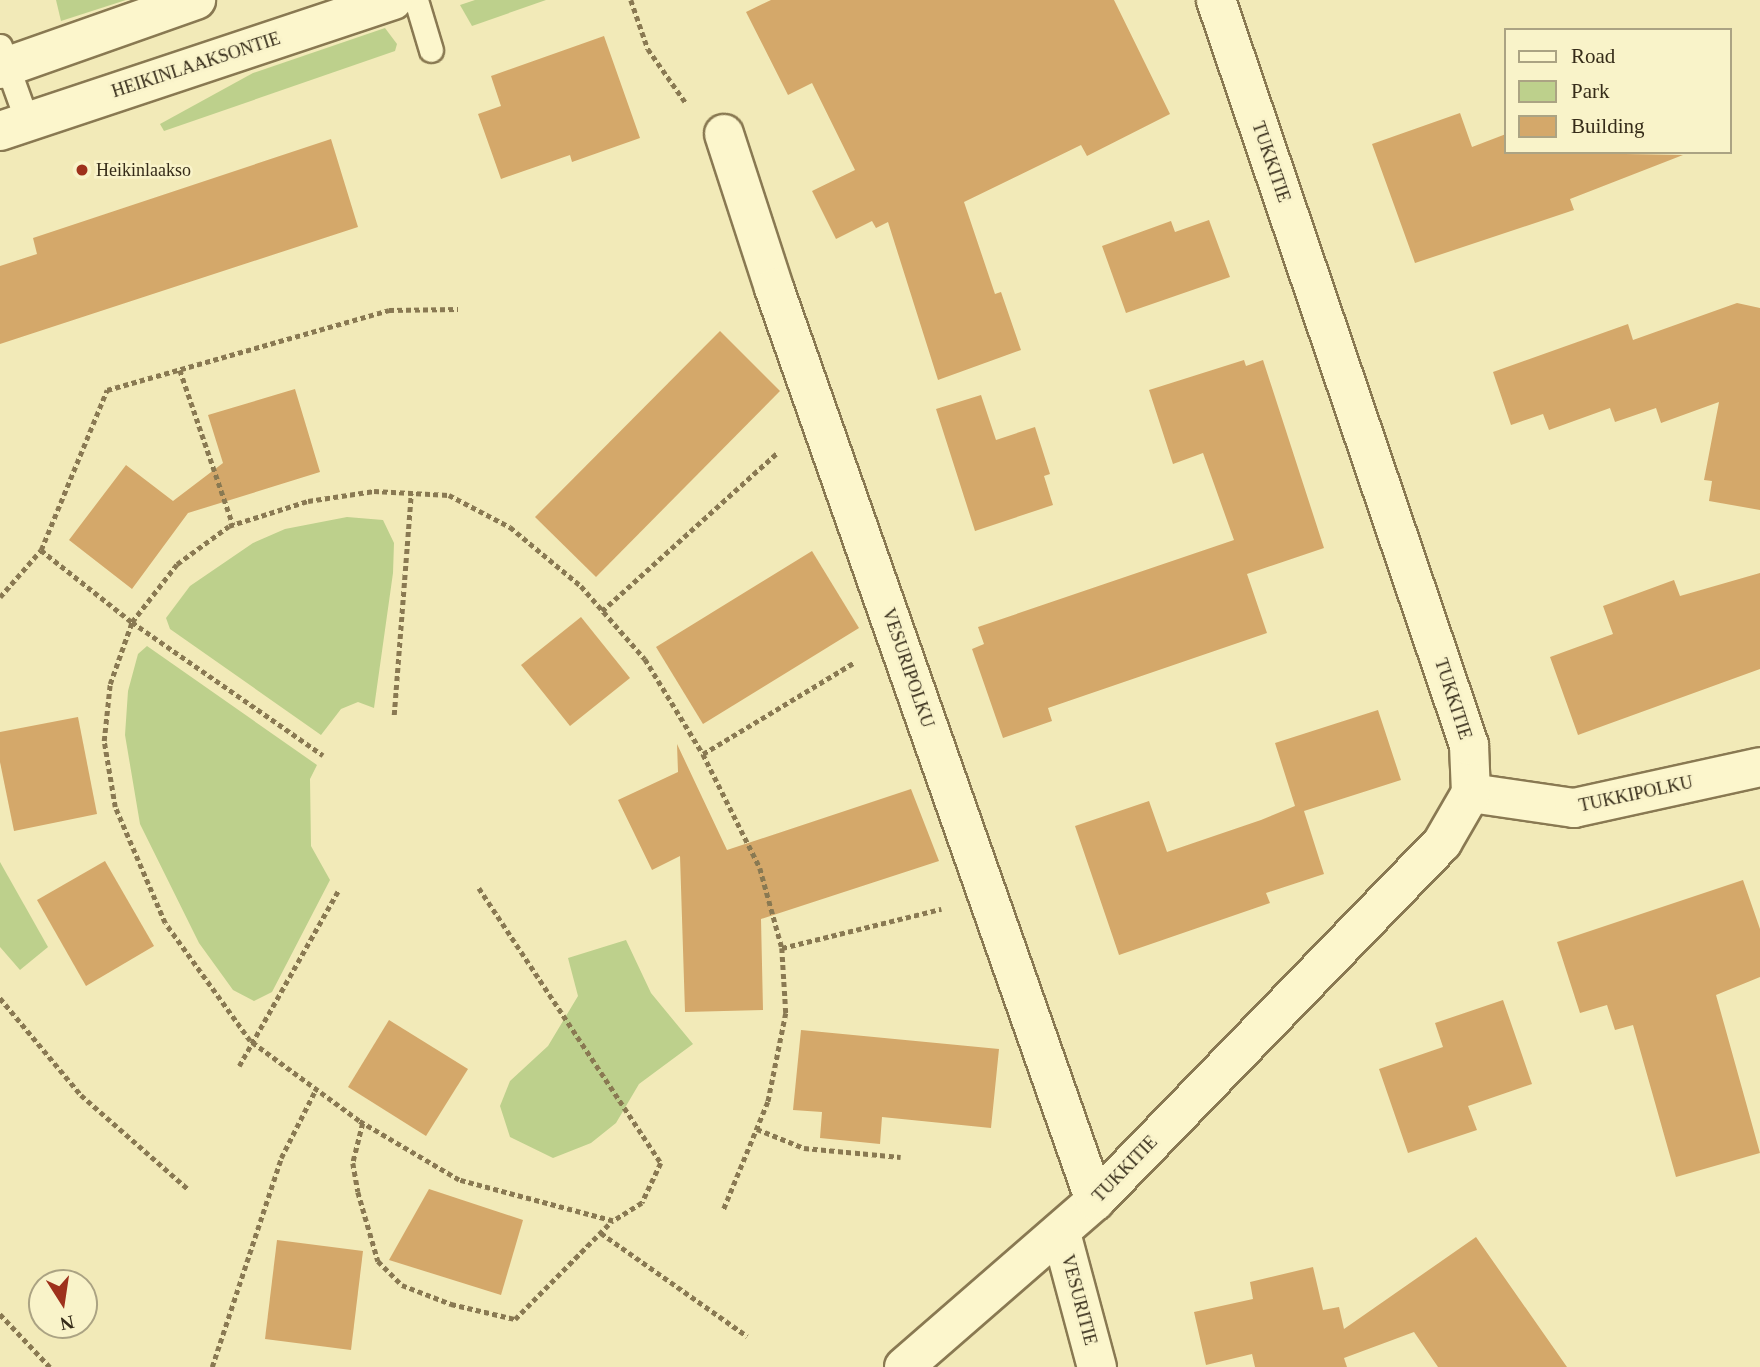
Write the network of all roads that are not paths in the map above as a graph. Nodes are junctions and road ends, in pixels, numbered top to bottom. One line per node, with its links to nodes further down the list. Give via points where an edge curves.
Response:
1 (196, 0): 6 (street)
2 (393, 0): 7 (street, HEIKINLAAKSONTIE)
3 (416, 0): 5 (lane)
4 (1216, 0): 10 (street, TUKKITIE, via 1469,745)
5 (431, 50)
6 (3, 60): 7 (lane)
7 (14, 126)
8 (724, 134): 11 (street, VESURIPOLKU, via 818,416)
9 (1760, 767): 10 (street, TUKKIPOLKU, via 1574,808)
10 (1471, 793): 11 (street, TUKKITIE, via 1441,843)
11 (1095, 1201): 12 (street, TUKKITIE)
12 (1060, 1233): 13 (street, TUKKITIE); 14 (street, VESURITIE)
13 (904, 1367)
14 (1097, 1367)

